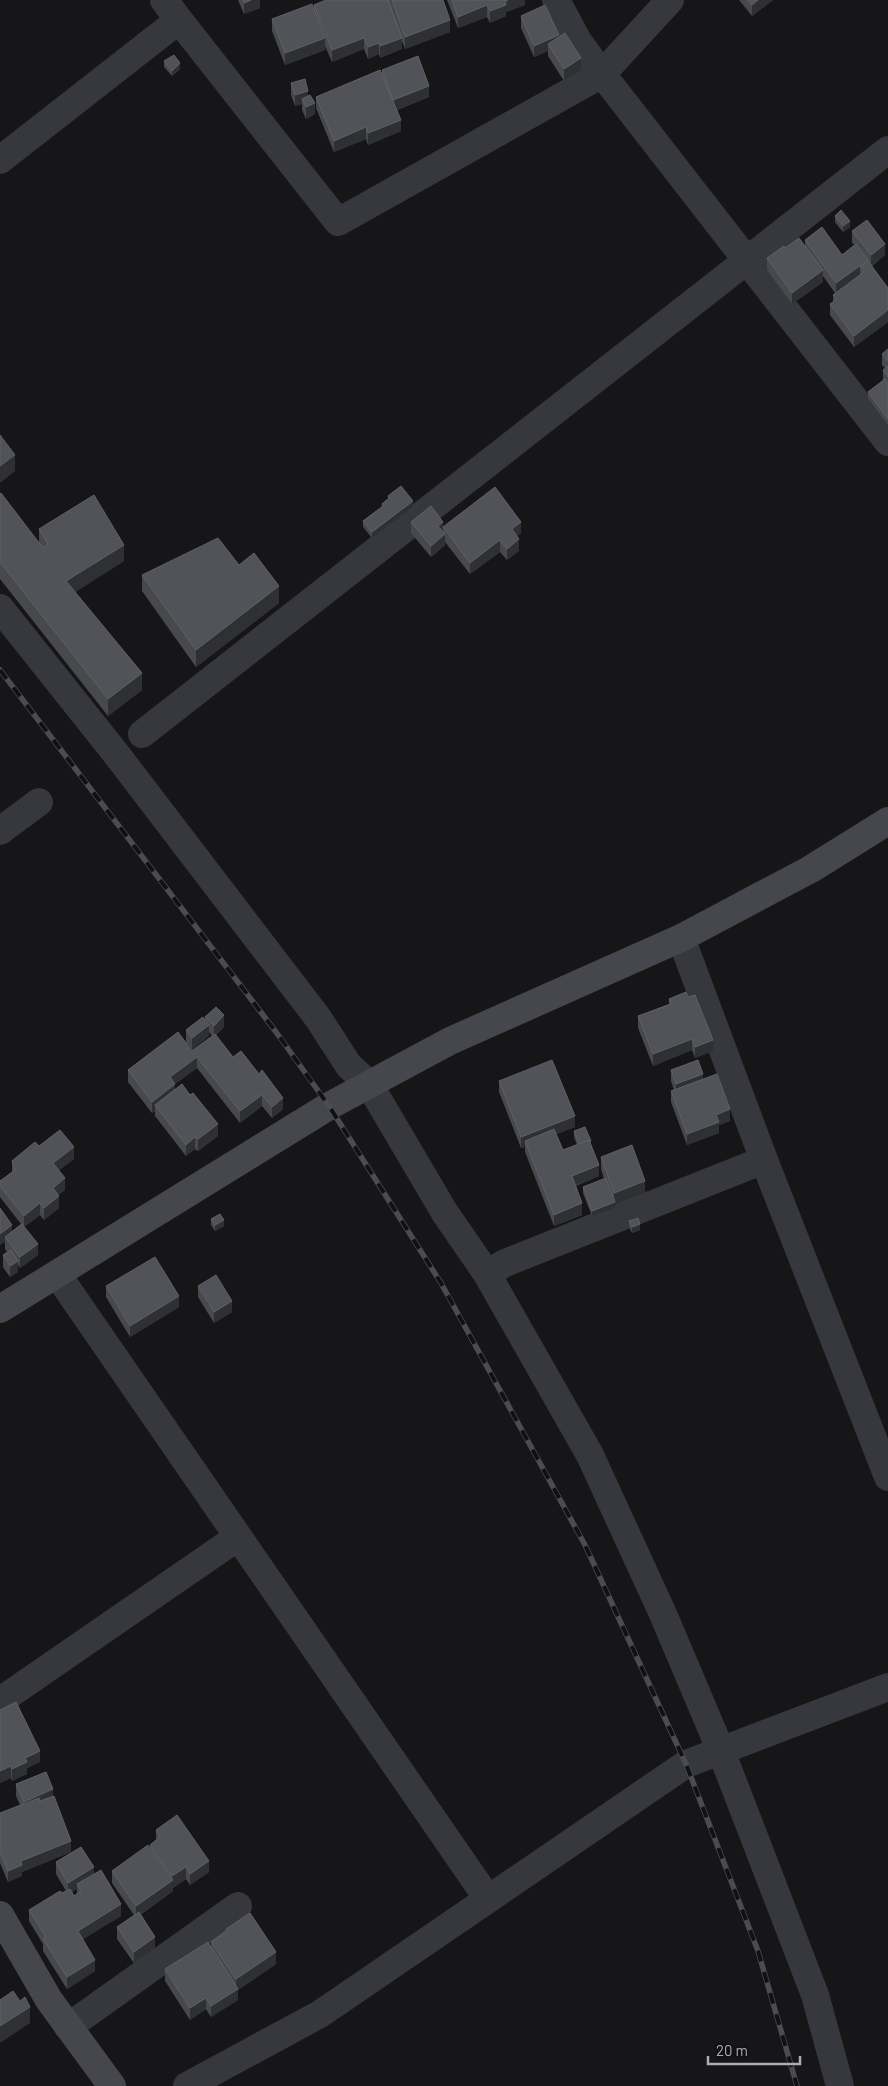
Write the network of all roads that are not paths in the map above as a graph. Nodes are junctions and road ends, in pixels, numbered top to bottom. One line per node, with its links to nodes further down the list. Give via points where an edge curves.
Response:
1 (556, 0): 4 (street, via 578,42)
2 (670, 0): 4 (street)
3 (172, 10): 4 (street, via 338,222); 6 (street)
4 (602, 74): 7 (street)
5 (888, 150): 7 (street)
6 (0, 160)
7 (747, 261): 8 (street); 10 (street)
8 (888, 442)
9 (0, 608): 15 (street, via 318,1018 350,1066)
10 (142, 734)
11 (39, 802): 13 (street)
12 (888, 821): 14 (street, via 811,869)
13 (0, 832)
14 (681, 938): 15 (street, via 450,1041); 16 (street)
15 (369, 1084): 17 (street); 18 (street, via 445,1213)
16 (764, 1160): 18 (street, via 505,1263); 20 (street)
17 (57, 1274): 19 (street); 21 (street)
18 (487, 1274): 24 (street, via 590,1455)
19 (0, 1309)
20 (888, 1477)
21 (238, 1537): 23 (street); 25 (street)
22 (888, 1686): 24 (street)
23 (0, 1701)
24 (721, 1751): 25 (street, via 686,1764); 31 (street, via 815,1995)
25 (488, 1899): 30 (street, via 320,2014)
26 (238, 1906): 28 (street)
27 (0, 1915): 28 (street)
28 (68, 2027): 29 (street)
29 (108, 2085)
30 (187, 2086)
31 (840, 2086)

